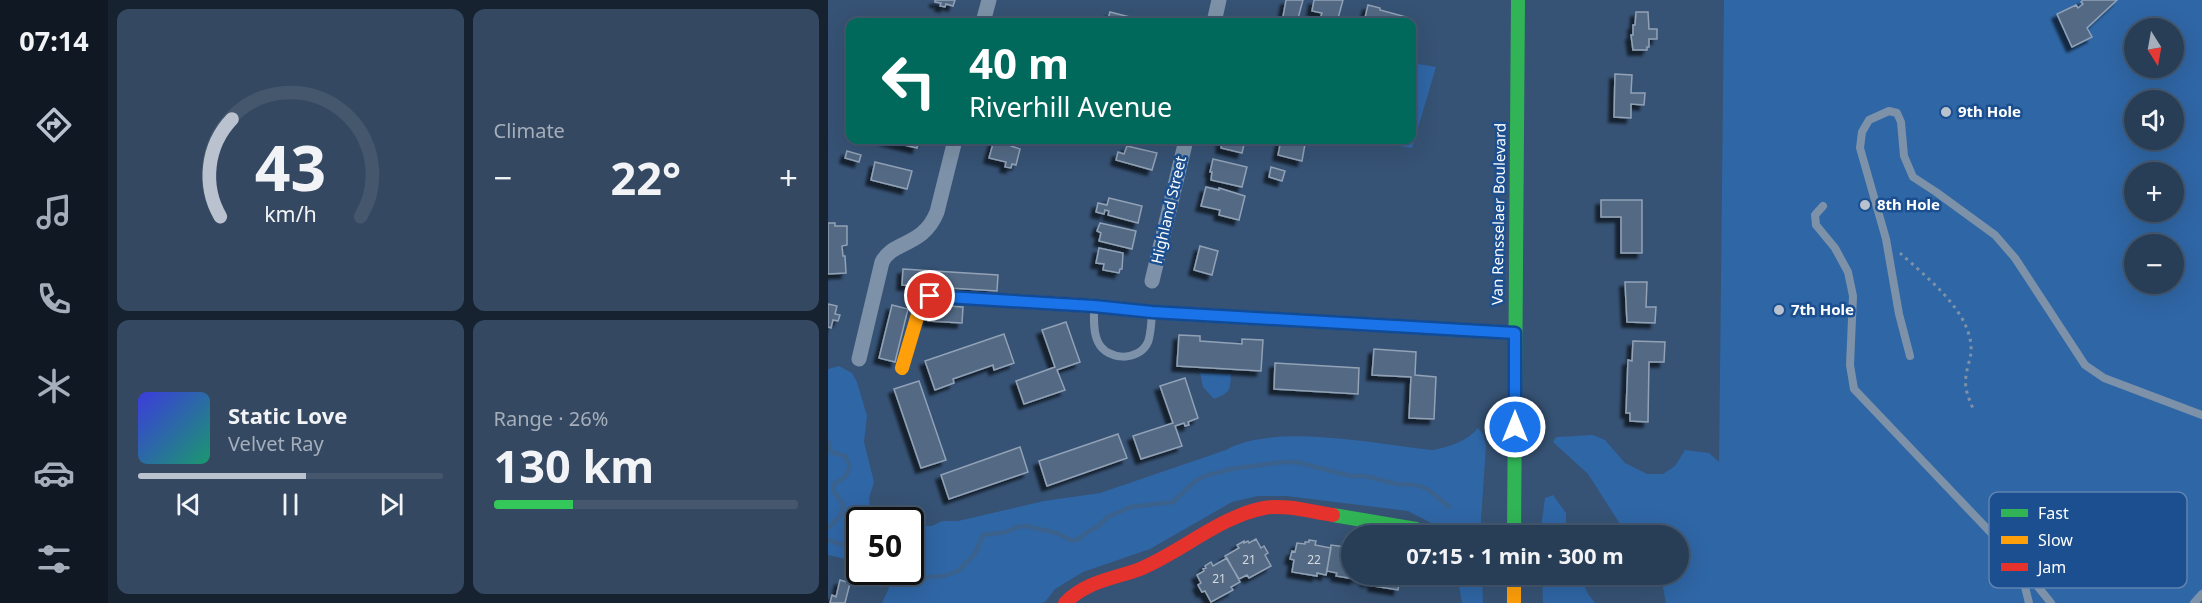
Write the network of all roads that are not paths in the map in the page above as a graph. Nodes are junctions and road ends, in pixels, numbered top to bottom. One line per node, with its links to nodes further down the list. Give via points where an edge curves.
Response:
1 (988, 0): 4 (street)
2 (1219, 0): 5 (street)
3 (1518, 0): 12 (street, Van Rensselaer Boulevard)
4 (984, 18)
5 (1215, 18)
6 (954, 144): 14 (street, via 932,223 882,262)
7 (1185, 144): 9 (street, Highland Street)
8 (1822, 206): 19 (lane, via 1815,215 1816,225 1848,272 1853,296 1854,389)
9 (1152, 281)
10 (1094, 306): 11 (street); 11 (lane, via 1096,339 1105,351 1119,356 1133,355 1145,346); 15 (street, via 927,297 921,304)
11 (1152, 312): 12 (street)
12 (1515, 333): 18 (street, Van Rensselaer Boulevard)
13 (1910, 356): 16 (lane, via 1886,239 1860,148 1869,120 1889,111 1897,113 1901,122 1904,156 1913,177 1995,235 2015,258 2085,365 2104,378)
14 (859, 359)
15 (902, 368)
16 (2202, 415)
17 (1392, 525): 24 (street, via 1264,507 1241,515 1150,564 1088,585)
18 (1514, 525)
19 (1989, 531)
20 (1514, 585): 25 (street)
21 (2026, 588): 26 (lane)
22 (2039, 588): 27 (lane)
23 (2202, 594): 28 (lane)
24 (1065, 603)
25 (1514, 603)
26 (2030, 603)
27 (2051, 603)
28 (2194, 603)

